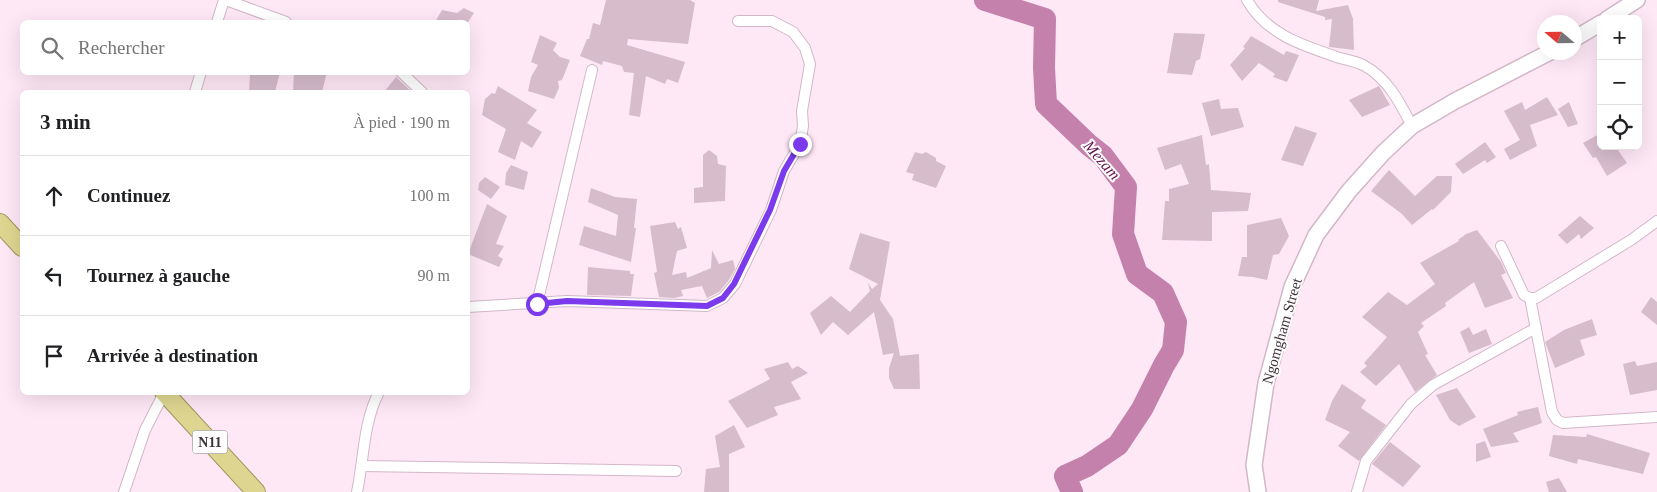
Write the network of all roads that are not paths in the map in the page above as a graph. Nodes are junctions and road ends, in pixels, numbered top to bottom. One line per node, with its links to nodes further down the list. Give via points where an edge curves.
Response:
1 (225, 0): 5 (street); 6 (street)
2 (1247, 0): 16 (street, via 1262,21 1278,33 1299,44 1365,66 1394,92)
3 (1638, 0): 4 (main road)
4 (1614, 15)
5 (218, 20)
6 (280, 20)
7 (738, 21): 22 (street, via 772,21 792,32 805,48 810,64 800,144 784,171 770,210 734,284 723,298 707,306 567,301)
8 (1597, 25): 9 (main road)
9 (1582, 34)
10 (1537, 59): 16 (main road, Ngomgham Street)
11 (592, 70): 22 (street)
12 (200, 75): 14 (street)
13 (404, 75): 15 (street)
14 (196, 90)
15 (420, 90)
16 (1412, 126): 34 (main road, Ngomgham Street, via 1349,191 1316,235 1292,287 1266,383 1254,465)
17 (1657, 221): 21 (street, via 1536,298)
18 (1, 228): 19 (highway)
19 (20, 245)
20 (1501, 246): 21 (street, via 1524,295)
21 (1530, 298): 24 (street)
22 (537, 304): 23 (street)
23 (470, 307)
24 (1536, 328): 28 (street, via 1552,412 1557,420 1563,423); 35 (street, via 1433,385 1410,404 1366,461)
25 (163, 395): 31 (street, via 145,430)
26 (166, 395): 32 (highway, N11)
27 (378, 395): 29 (street, via 369,419)
28 (1657, 417)
29 (362, 466): 30 (street); 33 (street)
30 (676, 471)
31 (124, 492)
32 (256, 492)
33 (357, 492)
34 (1258, 492)
35 (1357, 492)

